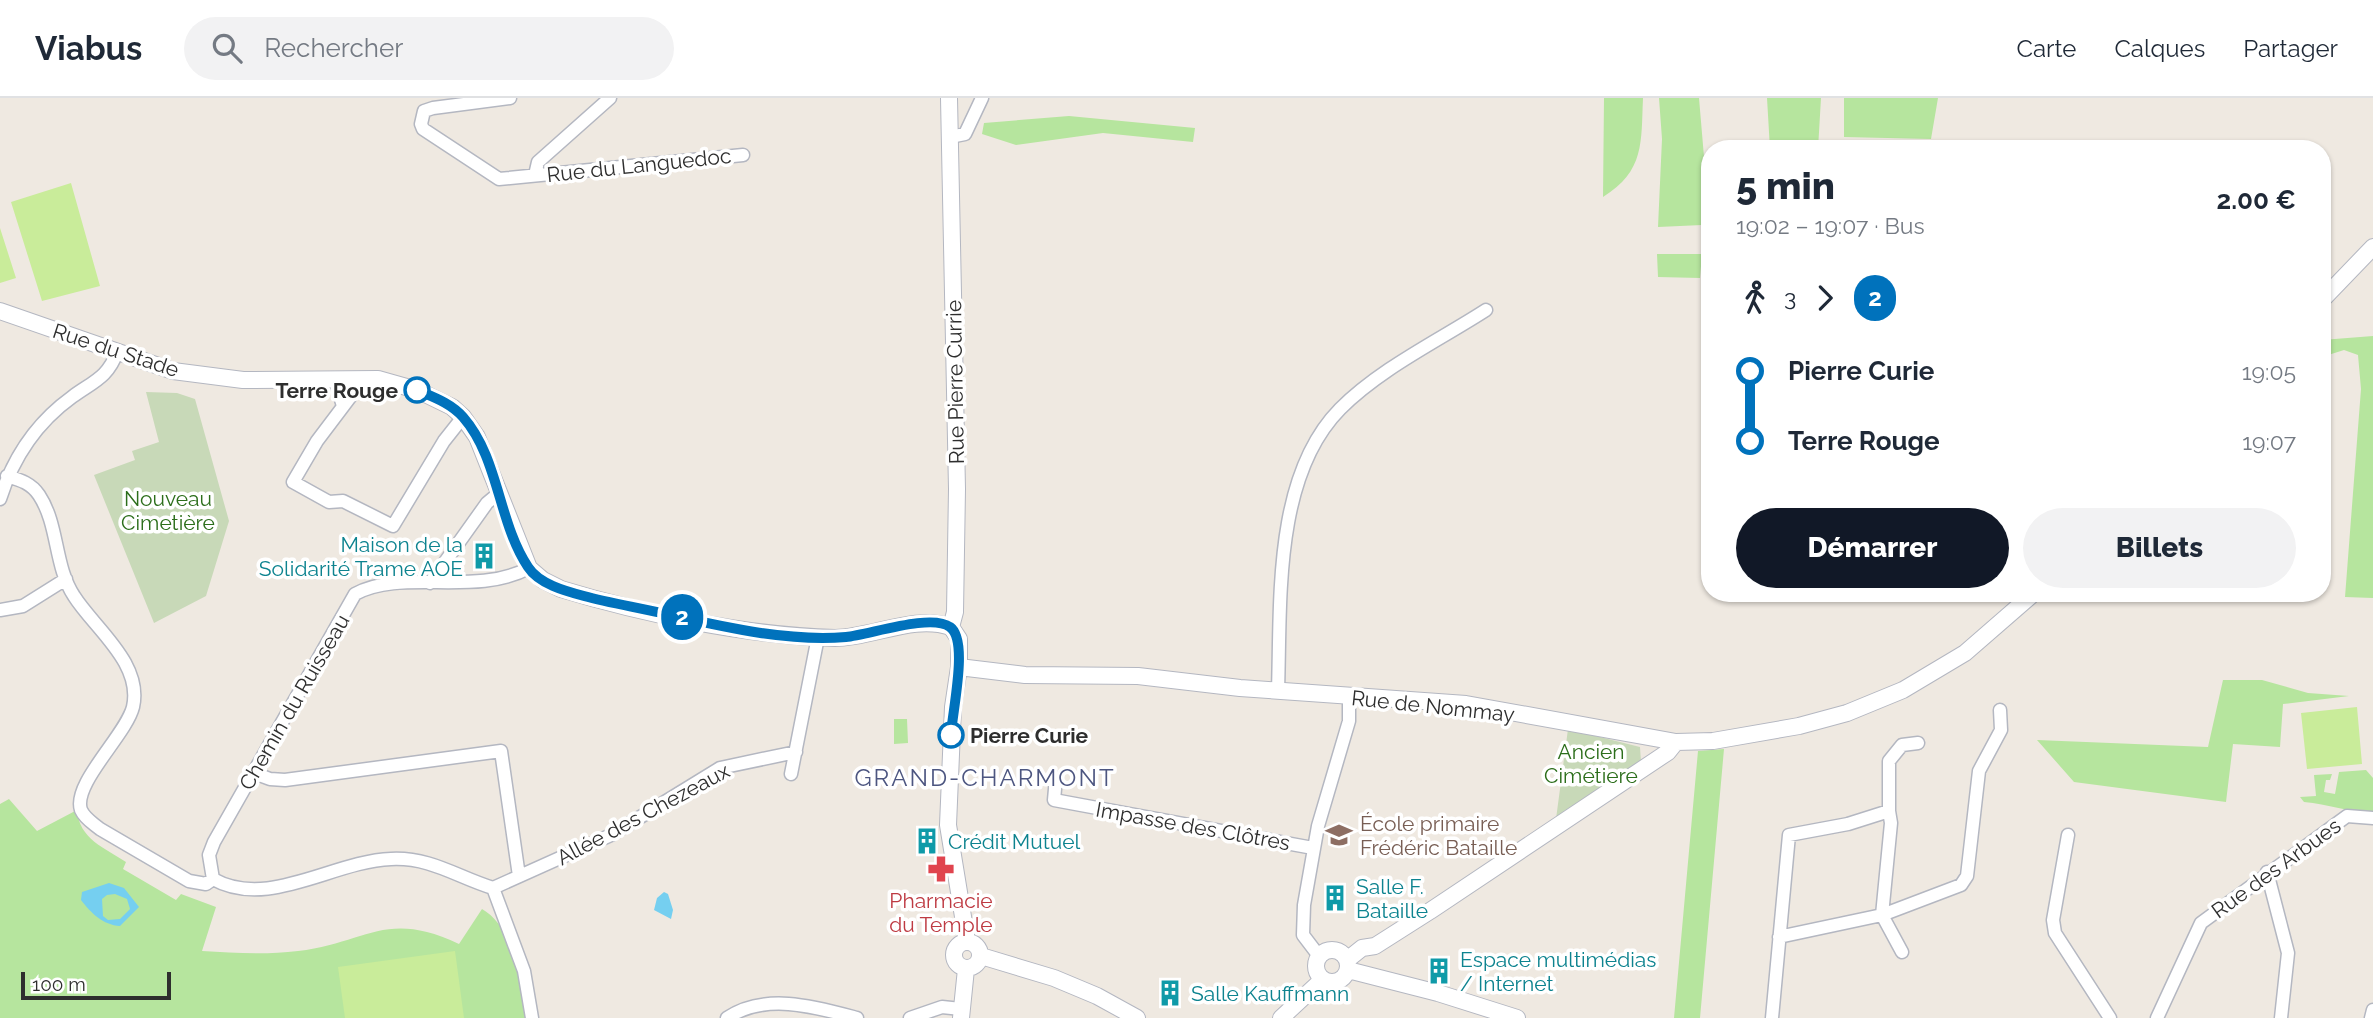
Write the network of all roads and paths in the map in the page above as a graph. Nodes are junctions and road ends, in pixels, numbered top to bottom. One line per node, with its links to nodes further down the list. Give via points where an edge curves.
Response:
1 (510, 98): 7 (street, Rue du Languedoc, via 433,108 424,111 421,124 499,179)
2 (610, 98): 7 (street, via 538,162)
3 (949, 98): 5 (street, Rue Pierre Currie)
4 (982, 98): 5 (street, via 965,134)
5 (950, 137): 25 (street, Rue Pierre Currie, via 957,489)
6 (743, 155): 7 (street, Rue du Languedoc)
7 (535, 175)
8 (2373, 247): 9 (street)
9 (2331, 291)
10 (1486, 310): 28 (street, via 1378,379 1339,410 1317,440 1296,490 1284,537)
11 (0, 311): 12 (street, Rue du Stade)
12 (117, 352): 14 (street, Rue du Stade, via 173,371 216,378); 17 (street, via 104,377 71,397 28,439)
13 (356, 379): 14 (street, Rue du Stade); 15 (street); 16 (street, Rue du Stade, via 396,382 445,403)
14 (335, 380): 15 (street)
15 (343, 406): 16 (street, via 293,482 329,502 343,501 393,526)
16 (463, 417): 18 (street, Rue du Stade, via 477,437)
17 (8, 476): 19 (street); 21 (street, via 27,483 43,503)
18 (499, 494): 20 (street, Rue du Stade); 22 (street, via 487,503)
19 (0, 499)
20 (529, 568): 22 (street, Chemin du Ruisseau, via 488,582); 26 (street, via 543,580 587,597 714,624)
21 (66, 579): 24 (street, via 23,606); 43 (street, via 123,660 133,692 125,726 86,783 81,809 100,829 189,881 206,884)
22 (430, 583): 34 (street, Chemin du Ruisseau, via 355,594)
23 (2025, 602): 31 (street, Rue de Nommay, via 1947,666 1877,702 1791,727 1713,741)
24 (0, 610)
25 (951, 627): 26 (street, via 917,624 848,637); 27 (street, via 959,639)
26 (818, 637): 33 (street)
27 (959, 667): 28 (street, Rue de Nommay, via 1025,675 1138,676); 47 (street, via 947,806)
28 (1278, 690): 29 (street, Rue de Nommay)
29 (1349, 697): 31 (street, Rue de Nommay, via 1466,704); 40 (street, via 1349,721)
30 (2000, 709): 45 (street, via 2000,730 1979,771 1967,876 1961,885)
31 (1676, 742): 51 (street, via 1668,752 1430,911 1375,946 1362,948)
32 (1918, 743): 37 (street, via 1902,745 1889,761)
33 (796, 752): 35 (street); 42 (street, Allée des Chezeaux, via 720,768 611,835)
34 (254, 773): 42 (street, via 285,780 501,751); 43 (street, Chemin du Ruisseau, via 211,849 209,868)
35 (791, 774)
36 (1056, 778): 40 (street, Impasse des Clôtres, via 1054,800)
37 (1889, 811): 45 (street); 46 (street, via 1789,835)
38 (2373, 818): 41 (street, Rue des Arbues, via 2347,816)
39 (2068, 835): 65 (street, via 2053,920 2055,933)
40 (1314, 848): 50 (street, via 1303,935)
41 (2267, 873): 66 (street, Rue des Arbues, via 2201,923); 67 (street, via 2288,953)
42 (519, 877): 44 (street, Allée des Chezeaux)
43 (214, 879): 44 (street, via 242,890 261,889 346,866 411,859 446,867)
44 (493, 888): 57 (street, via 524,971)
45 (1882, 915): 46 (street); 48 (street)
46 (1779, 937): 64 (street)
47 (967, 941): 49 (street); 52 (street, via 954,951 958,966)
48 (1902, 952)
49 (981, 956): 52 (street, via 973,968); 61 (street, via 1054,978)
50 (1319, 956): 51 (street, via 1331,950 1341,953); 53 (street, via 1317,972)
51 (1348, 965): 53 (street, via 1340,980); 63 (street)
52 (966, 969): 55 (street)
53 (1323, 979): 62 (street)
54 (2373, 1010): 68 (street)
55 (961, 1013): 60 (street, via 929,1009)
56 (740, 1014): 58 (street); 59 (street, via 773,1003)
57 (531, 1018)
58 (727, 1018)
59 (857, 1018)
60 (910, 1018)
61 (1137, 1018)
62 (1281, 1018)
63 (1517, 1018)
64 (1772, 1018)
65 (2110, 1018)
66 (2157, 1018)
67 (2281, 1018)
68 (2371, 1018)

